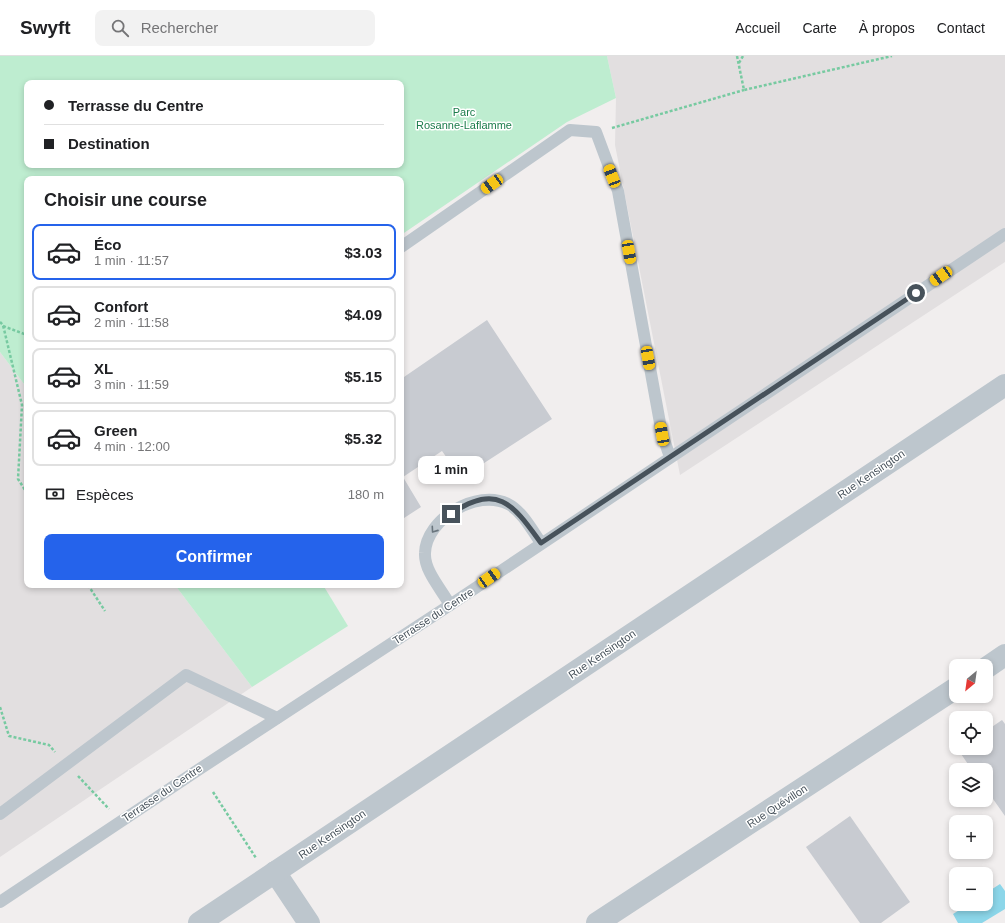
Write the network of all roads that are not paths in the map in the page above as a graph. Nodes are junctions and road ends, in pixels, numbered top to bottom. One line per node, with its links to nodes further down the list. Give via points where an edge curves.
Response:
1 (1005, 234): 4 (lane, Terrasse du Centre)
2 (404, 245): 4 (lane, via 570,130 596,132 618,191 662,434)
3 (1005, 385): 12 (street, Rue Kensington)
4 (670, 457): 5 (lane, Terrasse du Centre)
5 (541, 543): 6 (lane, Terrasse du Centre); 6 (lane, one-way to 6, via 519,513 498,500 484,500 460,508 442,520 434,528 425,554 430,571)
6 (450, 605): 10 (lane, Terrasse du Centre)
7 (1005, 655): 8 (street)
8 (993, 663)
9 (949, 693): 16 (street, Rue Quévillon)
10 (277, 718): 11 (lane, via 186,675); 13 (lane, Terrasse du Centre)
11 (0, 814)
12 (275, 872): 14 (street, Rue Kensington); 15 (street)
13 (0, 902)
14 (198, 923)
15 (309, 923)
16 (597, 923)

